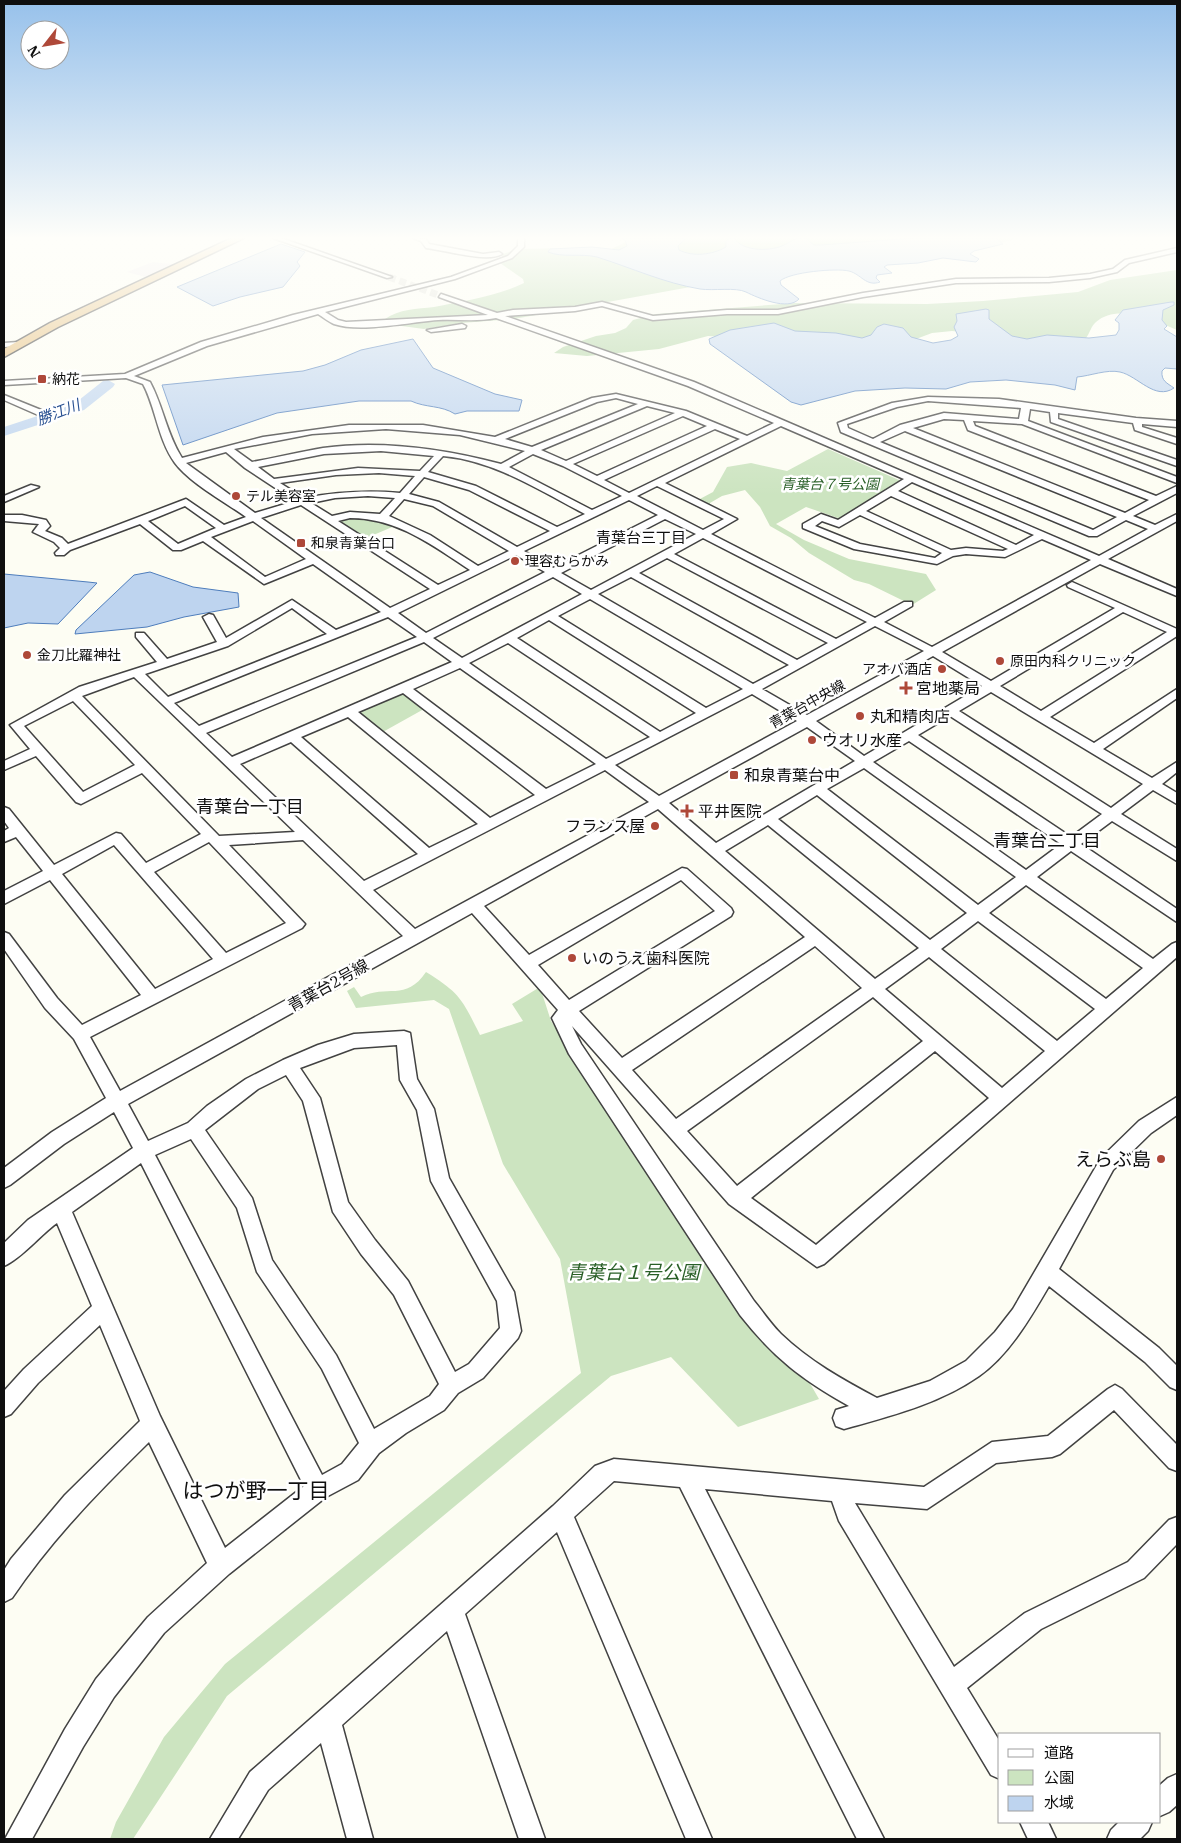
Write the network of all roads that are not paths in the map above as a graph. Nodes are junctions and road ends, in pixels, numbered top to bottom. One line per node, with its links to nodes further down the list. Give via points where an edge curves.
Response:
1 (54, 324): 6 (highway)
2 (277, 324): 9 (street, via 191,348)
3 (467, 324): 5 (street)
4 (521, 324): 21 (street, via 674,378)
5 (432, 330)
6 (18, 344): 7 (street); 8 (highway)
7 (4, 345)
8 (4, 354)
9 (126, 376): 10 (street); 33 (street, via 142,379 149,387 167,441)
10 (7, 382): 11 (street)
11 (4, 390)
12 (4, 397): 17 (street)
13 (648, 403): 16 (street); 26 (street, via 616,396 604,397); 31 (street)
14 (1026, 406): 15 (street); 20 (street); 28 (street, via 928,399 895,405 842,423 844,430)
15 (1054, 410): 19 (street); 34 (street, via 1054,420)
16 (683, 413): 23 (street); 35 (street)
17 (48, 416)
18 (967, 417): 20 (street); 24 (street, via 944,416); 51 (street, via 971,428)
19 (1136, 421): 22 (street); 29 (street, via 1138,428)
20 (1024, 422): 41 (street)
21 (780, 423): 27 (street); 39 (street)
22 (1177, 424)
23 (716, 425): 27 (street); 40 (street)
24 (903, 427): 28 (street); 55 (street)
25 (389, 437): 26 (street, via 454,431); 30 (street, via 318,430); 32 (street); 36 (street)
26 (497, 439): 31 (street)
27 (748, 439): 43 (street)
28 (873, 442): 55 (street, via 1093,534)
29 (1177, 442)
30 (228, 449): 33 (street); 36 (street)
31 (534, 450): 35 (street); 37 (street)
32 (440, 454): 37 (street, via 457,455); 38 (street)
33 (179, 462): 57 (street)
34 (1177, 463)
35 (566, 464): 40 (street)
36 (248, 466): 42 (street)
37 (502, 467): 53 (street)
38 (420, 475): 42 (street, via 350,471); 47 (street); 64 (street, via 444,478 467,486)
39 (912, 479): 46 (street); 66 (street)
40 (596, 480): 48 (street)
41 (1177, 480)
42 (272, 482): 50 (street)
43 (658, 483): 48 (street); 65 (street, via 732,519)
44 (34, 487): 49 (street)
45 (1177, 489): 51 (street)
46 (891, 492): 52 (street); 68 (street)
47 (403, 495): 50 (street, via 363,492); 58 (street); 69 (street, via 449,510)
48 (629, 497): 53 (street); 54 (street)
49 (4, 499)
50 (300, 500): 57 (street); 61 (street)
51 (1157, 500): 55 (street)
52 (860, 512): 70 (street); 70 (street, via 839,524 821,517 807,526 858,547 937,562)
53 (592, 514): 64 (street)
54 (665, 515): 65 (street); 75 (street)
55 (1125, 516): 63 (street)
56 (4, 518): 60 (street, via 43,522 45,526 38,532 58,540 63,550)
57 (252, 518): 62 (street); 72 (street)
58 (382, 518): 61 (street); 74 (street, via 414,531)
59 (1177, 518): 63 (street, 青葉台中央線)
60 (141, 520): 62 (street, via 186,502); 67 (street, via 177,548)
61 (330, 520): 78 (street)
62 (223, 529): 67 (street)
63 (1156, 529): 73 (street, 青葉台中央線)
64 (557, 531): 69 (street)
65 (703, 534): 71 (street); 86 (street)
66 (1042, 535): 68 (street); 73 (street)
67 (204, 536): 72 (street, via 264,581)
68 (1015, 548): 70 (street, via 1005,554)
69 (517, 551): 74 (street); 75 (street)
70 (950, 553)
71 (667, 554): 76 (street); 93 (street)
72 (313, 560): 83 (street)
73 (1100, 560): 80 (street); 94 (street, 青葉台中央線)
74 (477, 570): 78 (street)
75 (554, 572): 79 (street); 90 (street)
76 (632, 573): 79 (street); 97 (street)
77 (1072, 585): 82 (street)
78 (437, 590): 83 (street)
79 (591, 594): 84 (street); 101 (street)
80 (1177, 594)
81 (908, 604): 86 (street)
82 (1123, 608): 87 (street); 99 (street)
83 (389, 613): 88 (street); 90 (street)
84 (550, 616): 91 (street); 107 (street)
85 (209, 618): 92 (street)
86 (877, 623): 93 (street); 94 (street)
87 (1176, 633): 108 (street)
88 (334, 634): 92 (street, via 292,603); 104 (street)
89 (140, 635): 95 (street)
90 (425, 638): 96 (street); 111 (street)
91 (509, 638): 96 (street); 114 (street)
92 (224, 644): 95 (street)
93 (838, 644): 97 (street)
94 (934, 652): 99 (street); 109 (street, 青葉台中央線)
95 (164, 663): 98 (street)
96 (461, 663): 100 (street); 119 (street)
97 (798, 665): 101 (street)
98 (137, 672): 103 (street); 104 (street)
99 (992, 686): 105 (street); 108 (street)
100 (404, 688): 106 (street); 125 (street)
101 (753, 689): 107 (street); 109 (street)
102 (1177, 693): 115 (street)
103 (74, 695): 110 (street); 116 (street, via 16,724); 122 (street)
104 (166, 702): 111 (street)
105 (950, 710): 112 (street); 129 (street)
106 (350, 712): 113 (street); 131 (street)
107 (705, 713): 114 (street)
108 (1042, 716): 115 (street)
109 (808, 721): 117 (street); 127 (street, 青葉台中央線)
110 (4, 724)
111 (198, 731): 118 (street)
112 (909, 735): 117 (street); 136 (street)
113 (293, 737): 118 (street); 138 (street)
114 (659, 737): 119 (street)
115 (1095, 748): 123 (street)
116 (38, 750): 120 (street); 122 (street, via 81,798)
117 (864, 762): 124 (street); 142 (street)
118 (231, 763): 133 (street)
119 (606, 764): 125 (street); 127 (street)
120 (4, 766)
121 (1177, 766): 123 (street)
122 (142, 767): 135 (street)
123 (1152, 784): 126 (street); 129 (street)
124 (818, 789): 130 (street); 146 (street)
125 (545, 795): 131 (street)
126 (1177, 799)
127 (660, 803): 137 (street); 145 (street, 青葉台2号線)
128 (4, 812): 132 (street)
129 (1113, 815): 136 (street); 139 (street)
130 (768, 818): 137 (street); 152 (street)
131 (488, 824): 138 (street)
132 (18, 830): 134 (street); 141 (street)
133 (307, 834): 135 (street, via 296,837); 143 (street)
134 (4, 837)
135 (213, 838): 140 (street); 153 (street, via 297,924)
136 (1071, 845): 142 (street); 147 (street)
137 (715, 850): 150 (street)
138 (428, 855): 143 (street)
139 (1177, 856)
140 (145, 870): 141 (street, via 116,838); 153 (street)
141 (51, 872): 144 (street); 157 (street)
142 (1026, 878): 146 (street); 155 (street)
143 (364, 888): 149 (street)
144 (4, 898)
145 (474, 905): 149 (street, 青葉台2号線); 154 (street)
146 (978, 913): 152 (street); 158 (street)
147 (1177, 916)
148 (4, 938): 160 (street, via 51,1003)
149 (415, 938): 166 (street, 青葉台2号線)
150 (816, 938): 156 (street); 164 (street)
151 (1177, 948): 155 (street)
152 (929, 949): 156 (street); 162 (street)
153 (224, 961): 157 (street)
154 (527, 964): 159 (street); 159 (street, via 682,873 726,912)
155 (1154, 968): 158 (street)
156 (873, 987): 161 (street); 169 (street)
157 (153, 998): 160 (street)
158 (1106, 1008): 162 (street)
159 (567, 1010): 164 (street); 180 (street, via 560,1018 575,1049 747,1308 774,1341 796,1360)
160 (80, 1034): 166 (street)
161 (935, 1041): 165 (street); 172 (street)
162 (1057, 1051): 165 (street)
163 (289, 1065): 168 (street, via 252,1084); 178 (street, via 312,1098 340,1206 401,1288); 178 (street, via 354,1041 404,1038 409,1080 425,1109 440,1181 507,1299 511,1331 476,1370)
164 (621, 1068): 169 (street)
165 (1002, 1099): 172 (street, via 817,1257)
166 (117, 1101): 170 (street); 171 (street, 青葉台2号線, via 58,1138)
167 (1177, 1105): 175 (street, via 1145,1127 1107,1164)
168 (194, 1129): 170 (street); 183 (street, via 245,1204 264,1265 329,1362)
169 (676, 1129): 172 (street)
170 (144, 1150): 173 (street); 186 (street)
171 (4, 1179)
172 (736, 1198)
173 (61, 1209): 174 (street, via 34,1227); 176 (street)
174 (4, 1256)
175 (1046, 1271): 177 (street, via 1152,1355); 180 (street, via 1020,1316 973,1368 936,1388)
176 (103, 1308): 179 (street, via 31,1376); 182 (street)
177 (1177, 1380)
178 (451, 1386): 183 (street, via 437,1403)
179 (4, 1407)
180 (875, 1409): 181 (street)
181 (844, 1418)
182 (152, 1424): 190 (street); 191 (street, via 80,1493 20,1564)
183 (371, 1445): 186 (street, via 350,1472)
184 (1177, 1460): 187 (street, via 1115,1396 1052,1446 992,1453 927,1498)
185 (687, 1477): 187 (street); 188 (street, via 614,1470 603,1474); 205 (street)
186 (318, 1489): 190 (street)
187 (840, 1491): 193 (street, via 847,1514)
188 (561, 1514): 192 (street); 204 (street)
189 (1177, 1528): 193 (street, via 1136,1570 1033,1621)
190 (221, 1566): 200 (street, via 156,1625 105,1688)
191 (4, 1590)
192 (452, 1610): 194 (street); 203 (street)
193 (952, 1684): 195 (street)
194 (328, 1721): 201 (street, via 259,1781); 202 (street)
195 (998, 1763)
196 (1177, 1788): 197 (street)
197 (1161, 1802)
198 (1034, 1823): 206 (street)
199 (1138, 1823): 207 (street)
200 (18, 1839)
201 (223, 1839)
202 (360, 1839)
203 (532, 1839)
204 (700, 1839)
205 (871, 1839)
206 (1043, 1839)
207 (1120, 1839)

